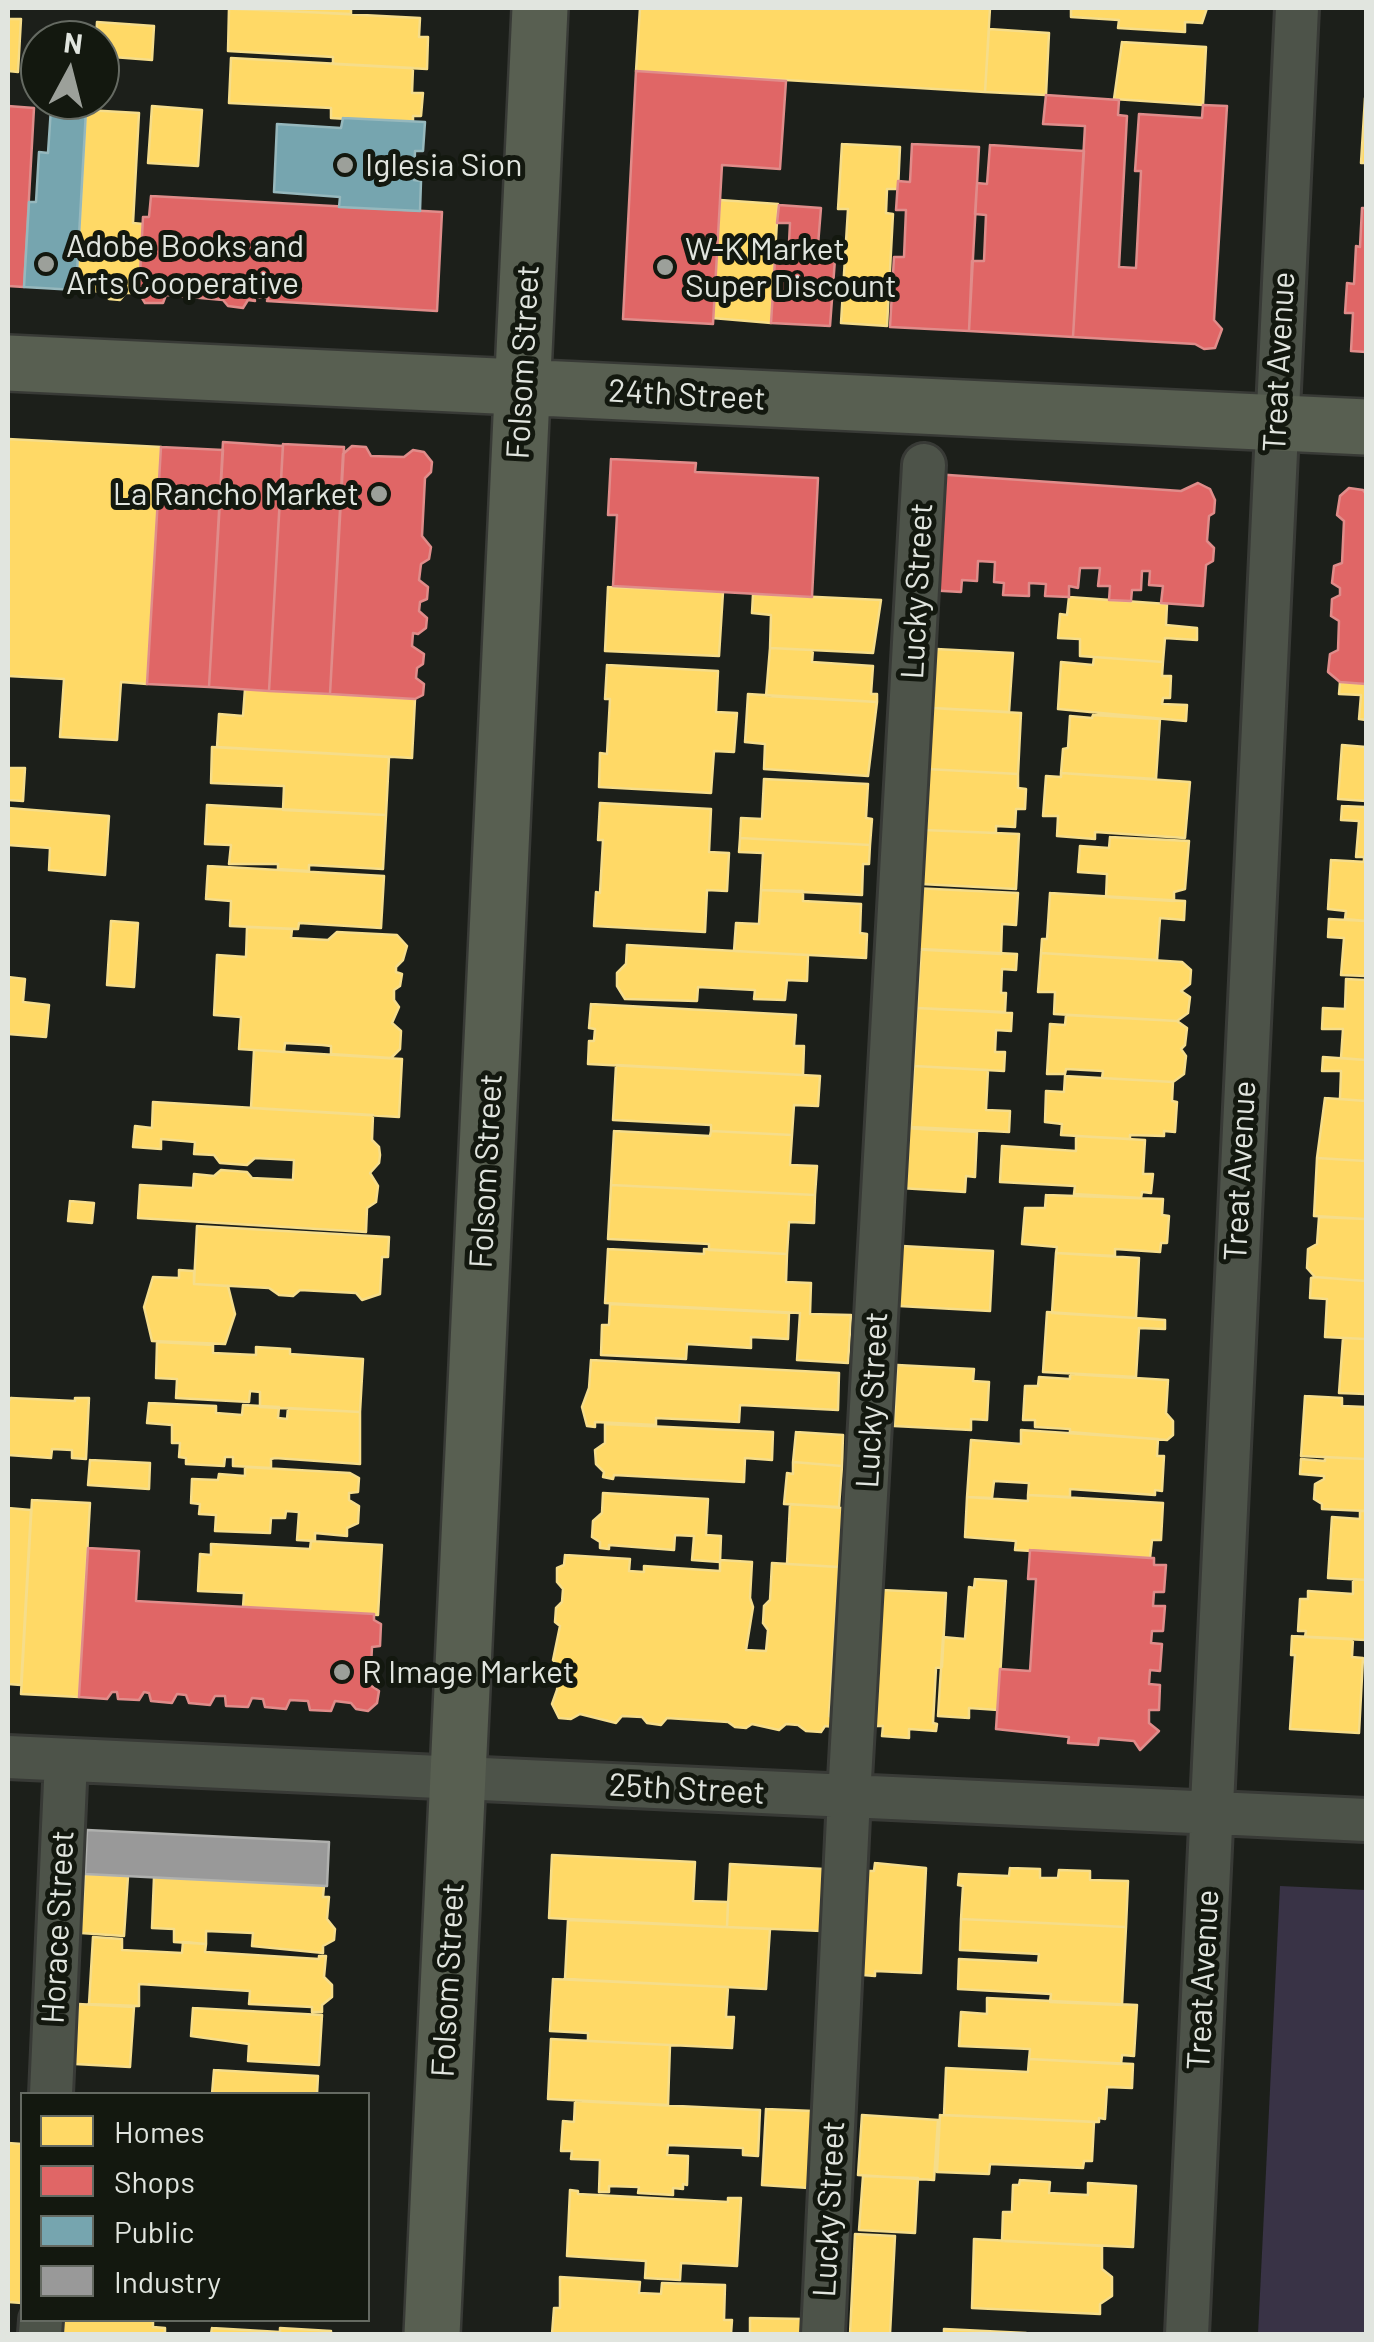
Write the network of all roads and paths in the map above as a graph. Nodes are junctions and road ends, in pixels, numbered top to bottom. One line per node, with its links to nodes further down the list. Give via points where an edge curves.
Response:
1 (540, 8): 4 (street, Folsom Street)
2 (1297, 8): 5 (street, Treat Avenue)
3 (8, 363): 4 (street, 24th Street)
4 (522, 387): 5 (street, 24th Street); 10 (street, Folsom Street)
5 (1276, 422): 6 (street, 24th Street); 12 (street, Treat Avenue)
6 (1366, 426)
7 (924, 465): 11 (street, Lucky Street)
8 (8, 1757): 9 (street, 25th Street)
9 (66, 1760): 10 (street, 25th Street); 14 (street, Horace Street)
10 (458, 1778): 11 (street, 25th Street); 15 (street, Folsom Street)
11 (849, 1797): 12 (street, 25th Street); 16 (street, Lucky Street)
12 (1210, 1812): 13 (street, 25th Street); 17 (street, Treat Avenue)
13 (1366, 1820)
14 (51, 2092)
15 (432, 2334)
16 (823, 2334)
17 (1186, 2334)

